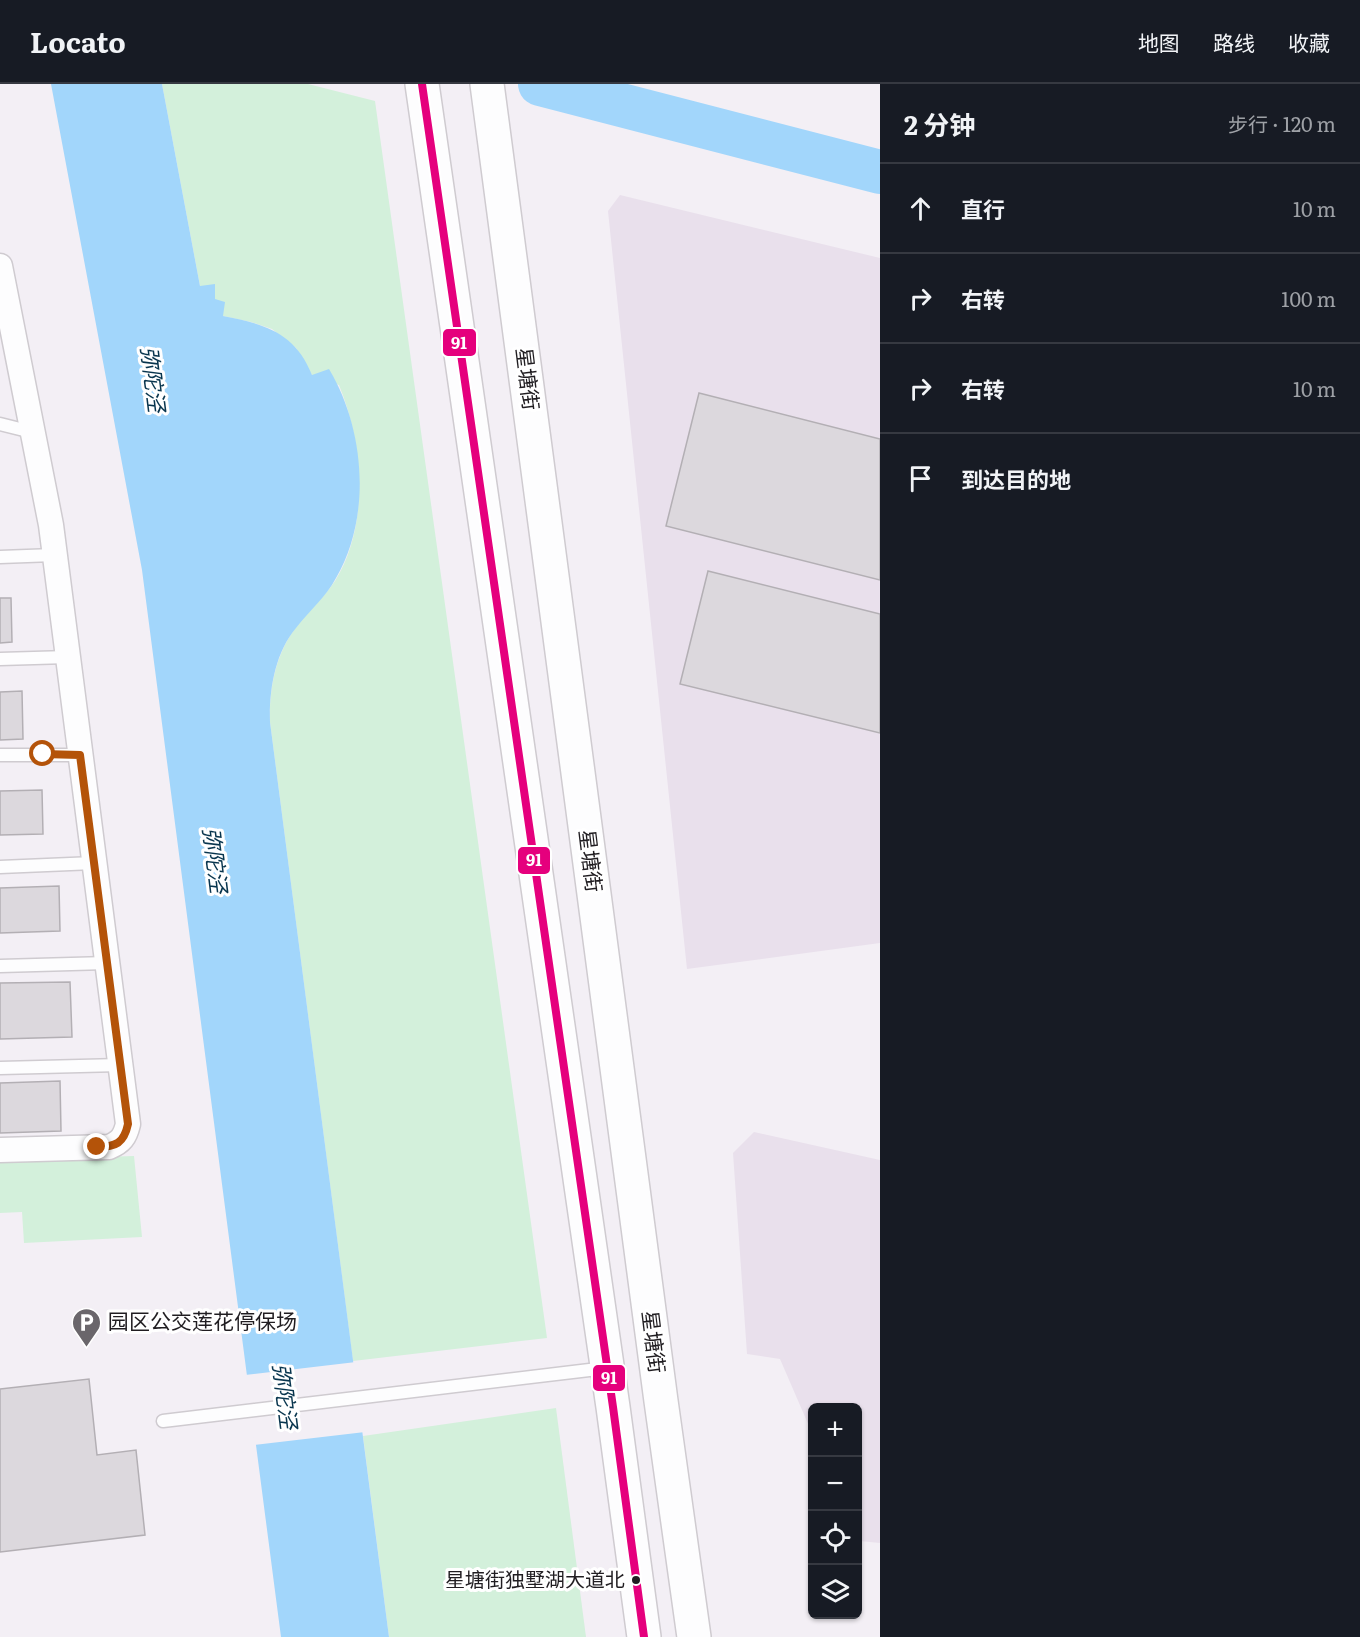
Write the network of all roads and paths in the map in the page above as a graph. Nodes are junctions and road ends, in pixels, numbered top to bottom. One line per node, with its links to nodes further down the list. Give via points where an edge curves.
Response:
1 (422, 84): 20 (main road)
2 (487, 84): 23 (main road, 星塘街)
3 (0, 266): 4 (street)
4 (6, 328): 6 (street)
5 (0, 424): 6 (lane)
6 (33, 432): 7 (street)
7 (54, 555): 8 (lane); 9 (street)
8 (0, 557)
9 (68, 657): 10 (lane); 12 (street)
10 (0, 659)
11 (0, 755): 12 (lane)
12 (80, 755): 13 (street)
13 (94, 863): 14 (lane); 15 (street)
14 (0, 867)
15 (107, 963): 16 (lane); 17 (street)
16 (0, 966)
17 (120, 1065): 18 (lane); 19 (street, via 128,1124 126,1135 119,1142 109,1147)
18 (0, 1068)
19 (0, 1150)
20 (607, 1368): 21 (lane); 22 (main road)
21 (163, 1421)
22 (644, 1637)
23 (694, 1637)

